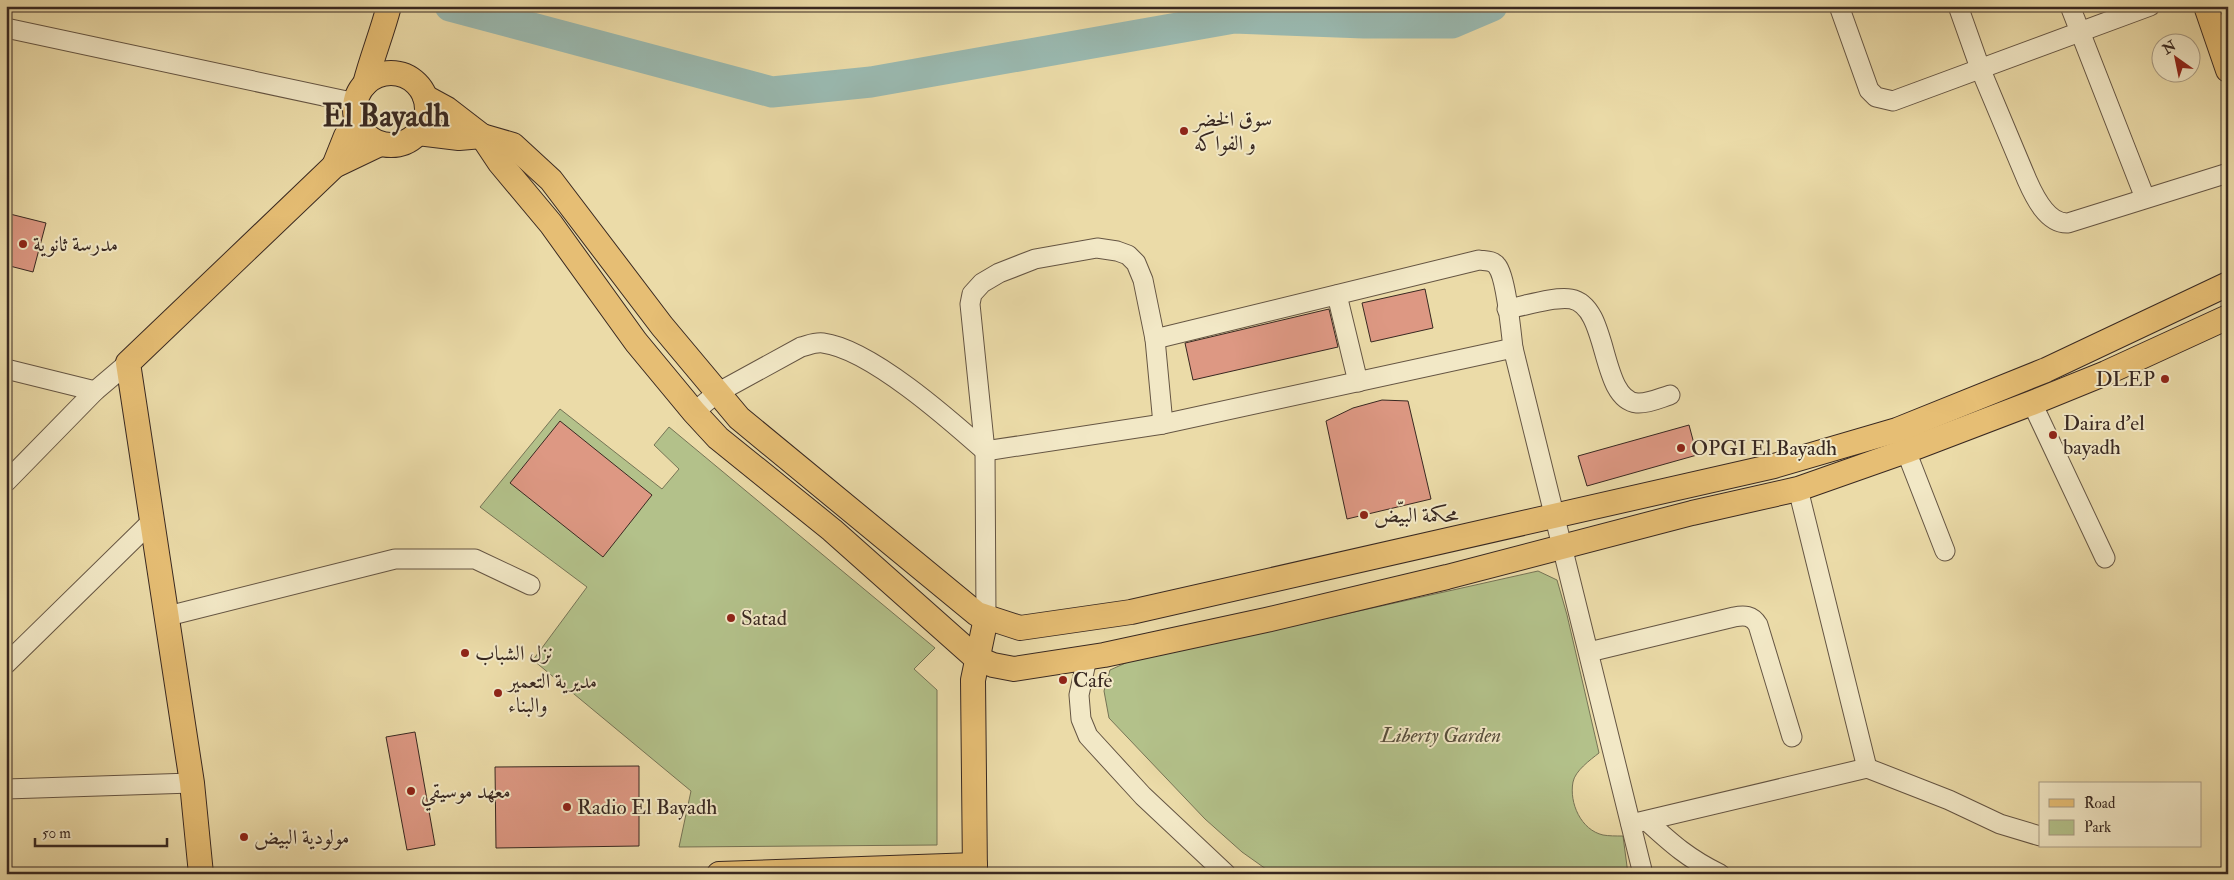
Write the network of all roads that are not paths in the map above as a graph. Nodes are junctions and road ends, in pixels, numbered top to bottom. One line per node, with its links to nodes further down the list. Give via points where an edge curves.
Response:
1 (389, 6): 9 (main road)
2 (1839, 6): 11 (street, via 1864,79 1876,97 1893,101)
3 (1958, 6): 11 (street)
4 (2070, 6): 8 (street)
5 (2150, 6): 8 (street)
6 (2206, 6): 10 (main road)
7 (6, 28): 14 (street)
8 (2079, 31): 11 (street); 20 (street)
9 (382, 34): 12 (main road); 14 (main road, via 372,56)
10 (2227, 65)
11 (1980, 68): 20 (street, via 2036,198 2054,219 2068,223)
12 (400, 74): 13 (main road, via 414,81); 14 (main road, via 381,75)
13 (426, 97): 15 (main road, via 426,119); 16 (main road)
14 (360, 104): 17 (main road, via 366,136); 18 (main road)
15 (418, 133): 16 (main road, via 458,138); 17 (main road, via 404,143)
16 (482, 136): 31 (main road, via 513,145 551,180); 34 (main road, via 551,224 636,342)
17 (380, 144): 18 (main road)
18 (334, 166): 27 (main road)
19 (2228, 173): 20 (street)
20 (2145, 198)
21 (2228, 284): 36 (main road)
22 (1336, 295): 23 (street, via 1478,260 1497,265); 25 (street); 29 (street)
23 (1507, 310): 26 (street); 32 (street, via 1562,298 1579,302 1596,326 1612,381 1625,399 1636,403)
24 (2228, 317): 33 (main road)
25 (1155, 339): 35 (street); 37 (street, via 1143,280 1136,263 1117,251 1097,248 1035,259 982,283 972,294 970,304)
26 (1513, 348): 29 (street); 40 (street)
27 (128, 363): 30 (street); 41 (main road)
28 (6, 369): 30 (street)
29 (1358, 382): 35 (street)
30 (95, 391): 38 (street)
31 (717, 394): 34 (street); 37 (street, via 801,347 815,342 824,343 854,353 883,370); 49 (main road, via 747,424 977,614)
32 (1670, 395)
33 (2032, 402): 36 (main road); 45 (street)
34 (694, 412): 51 (main road, via 718,438 832,530)
35 (1163, 424): 37 (street)
36 (1902, 440): 39 (main road); 40 (main road); 44 (street)
37 (985, 451): 49 (street)
38 (6, 482)
39 (1798, 489): 43 (main road); 55 (street)
40 (1554, 516): 42 (main road); 43 (street)
41 (153, 520): 48 (main road); 53 (street)
42 (1443, 542): 46 (main road); 49 (main road, via 1131,612 1020,628)
43 (1563, 546): 46 (main road); 50 (street)
44 (1945, 551)
45 (2105, 558)
46 (1447, 577): 52 (main road)
47 (530, 584): 48 (street, via 476,559 395,558)
48 (168, 616): 56 (main road)
49 (986, 618): 51 (main road)
50 (1589, 652): 54 (street, via 1734,617 1753,618 1758,625); 58 (street)
51 (976, 658): 52 (main road, via 1014,668); 60 (main road, via 973,680)
52 (1087, 658): 63 (street, via 1079,695 1081,719 1088,736 1143,796)
53 (6, 664)
54 (1792, 737)
55 (1867, 768): 58 (street); 59 (street, via 2000,824)
56 (192, 783): 57 (street); 61 (main road)
57 (6, 789)
58 (1639, 823): 64 (street); 65 (street, via 1696,862)
59 (2039, 836)
60 (975, 869): 62 (main road)
61 (201, 874)
62 (719, 874)
63 (1226, 874)
64 (1643, 874)
65 (1720, 874)

